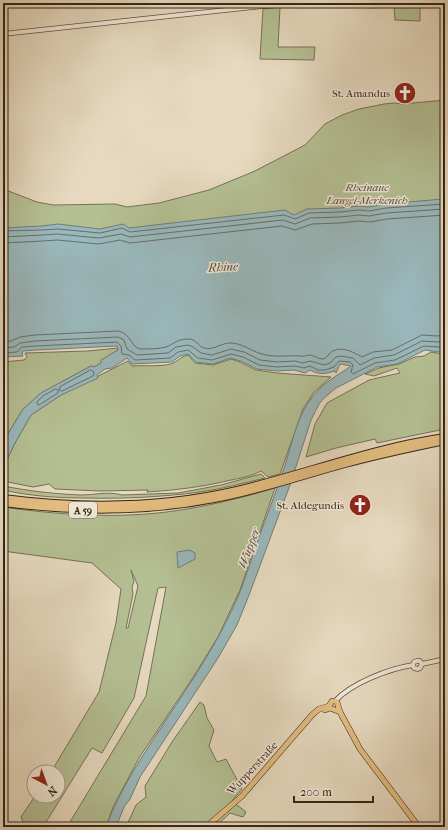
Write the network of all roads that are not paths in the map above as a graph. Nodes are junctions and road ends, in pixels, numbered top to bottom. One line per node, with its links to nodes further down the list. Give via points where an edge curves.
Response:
1 (291, 3): 2 (street)
2 (3, 34)
3 (445, 437): 5 (highway, A 59, via 407,443)
4 (445, 441): 5 (highway, A 59)
5 (315, 471): 6 (highway, A 59)
6 (252, 488): 9 (highway, A 59, via 187,504 128,510 83,510); 10 (highway, A 59, via 174,501 118,505)
7 (3, 494): 10 (highway)
8 (3, 498): 10 (highway, A 59)
9 (3, 503)
10 (65, 504)
11 (445, 659): 12 (street, Wupperstraße, via 422,664 418,669 413,665 398,668 369,679 353,687)
12 (334, 705): 13 (main road, Wupperstraße, via 319,709 242,796); 14 (main road, via 360,749)
13 (206, 827)
14 (419, 827)

